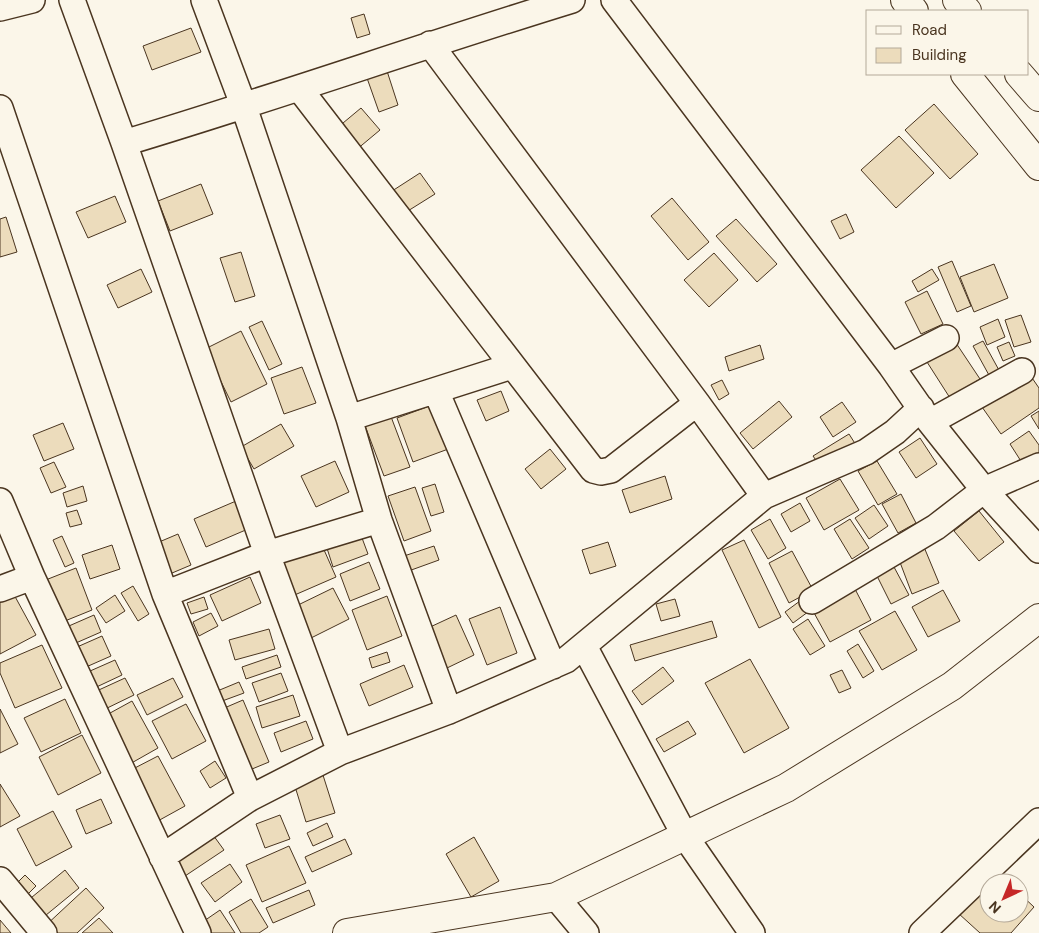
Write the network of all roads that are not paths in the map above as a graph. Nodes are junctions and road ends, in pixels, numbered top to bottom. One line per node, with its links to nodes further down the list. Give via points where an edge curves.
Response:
1 (32, 0): 8 (street)
2 (72, 0): 18 (street)
3 (204, 0): 16 (street)
4 (572, 0): 11 (street)
5 (614, 0): 22 (street)
6 (905, 0): 9 (street)
7 (957, 0): 10 (street)
8 (0, 8)
9 (913, 10)
10 (966, 10)
11 (430, 44): 14 (street); 25 (street)
12 (965, 75): 19 (street)
13 (1020, 75): 15 (street)
14 (299, 88): 16 (street); 21 (street)
15 (1039, 97)
16 (244, 107): 18 (street); 27 (street)
17 (0, 108): 37 (street)
18 (124, 143): 34 (street)
19 (1039, 166)
20 (946, 338): 22 (street)
21 (512, 366): 24 (street); 25 (street, via 593,470 601,472 611,470)
22 (891, 366): 26 (street)
23 (1022, 370): 26 (street)
24 (436, 391): 27 (street); 41 (street)
25 (697, 403): 30 (street)
26 (926, 415): 29 (street); 30 (street, via 866,452)
27 (349, 418): 32 (street)
28 (1039, 466): 29 (street)
29 (984, 490): 33 (street); 38 (street, via 936,528)
30 (764, 496): 40 (street)
31 (0, 501): 35 (street)
32 (379, 520): 34 (street); 42 (street)
33 (1039, 550)
34 (267, 554): 37 (street); 43 (street)
35 (32, 577): 36 (street); 47 (street)
36 (0, 589)
37 (164, 594): 44 (street)
38 (812, 600)
39 (1039, 618): 46 (street, via 952,686 811,773)
40 (584, 646): 41 (street); 46 (street)
41 (553, 666): 42 (street)
42 (449, 711): 43 (street)
43 (340, 752): 44 (street)
44 (250, 798): 47 (street)
45 (1039, 821): 55 (street)
46 (685, 836): 49 (street); 54 (street)
47 (162, 857): 51 (street)
48 (0, 880): 50 (street)
49 (556, 897): 52 (street); 53 (street)
50 (44, 933)
51 (198, 933)
52 (347, 933)
53 (586, 933)
54 (752, 933)
55 (922, 933)

